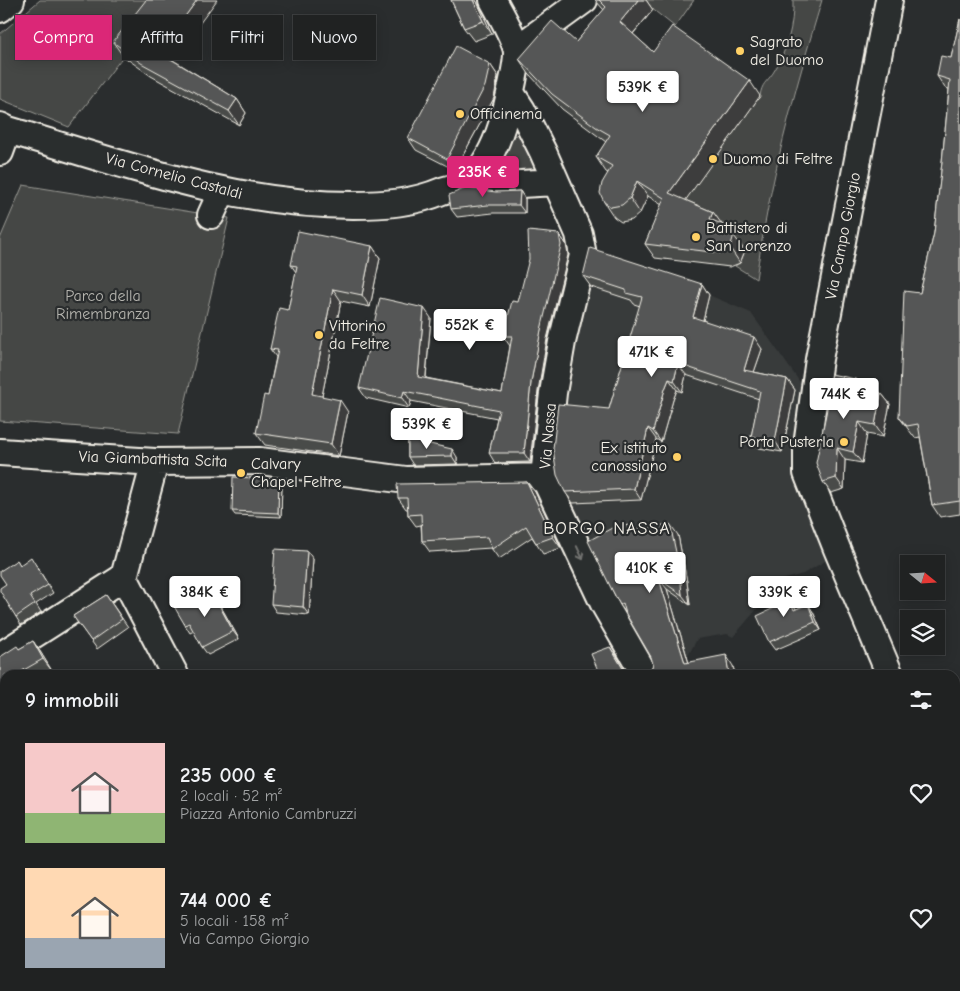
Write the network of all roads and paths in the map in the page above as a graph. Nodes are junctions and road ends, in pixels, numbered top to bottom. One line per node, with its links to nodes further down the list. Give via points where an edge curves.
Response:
1 (11, 0): 5 (street)
2 (493, 0): 6 (street)
3 (584, 0): 6 (street)
4 (888, 0): 20 (street, Via Campo Giorgio, via 819,359 807,445 807,473)
5 (0, 9)
6 (517, 49): 7 (street)
7 (511, 92): 9 (street, via 494,146); 10 (street, Via Nassa)
8 (3, 136): 11 (street, Via Cornelio Castaldi)
9 (469, 181): 10 (street, via 503,185); 11 (street, Via Cornelio Castaldi, via 432,196 381,205 300,204)
10 (556, 182): 15 (street, Via Nassa, via 579,234 583,255 552,392)
11 (222, 191): 12 (street)
12 (211, 215)
13 (0, 452): 14 (street, Via Giambattista Scita)
14 (155, 462): 15 (street, Via Giambattista Scita, via 260,461 406,480); 16 (street)
15 (544, 477): 19 (street, Via Nassa, one-way to 19, via 604,604)
16 (124, 577): 17 (street); 18 (street)
17 (0, 656)
18 (172, 670)
19 (642, 670)
20 (888, 670)

